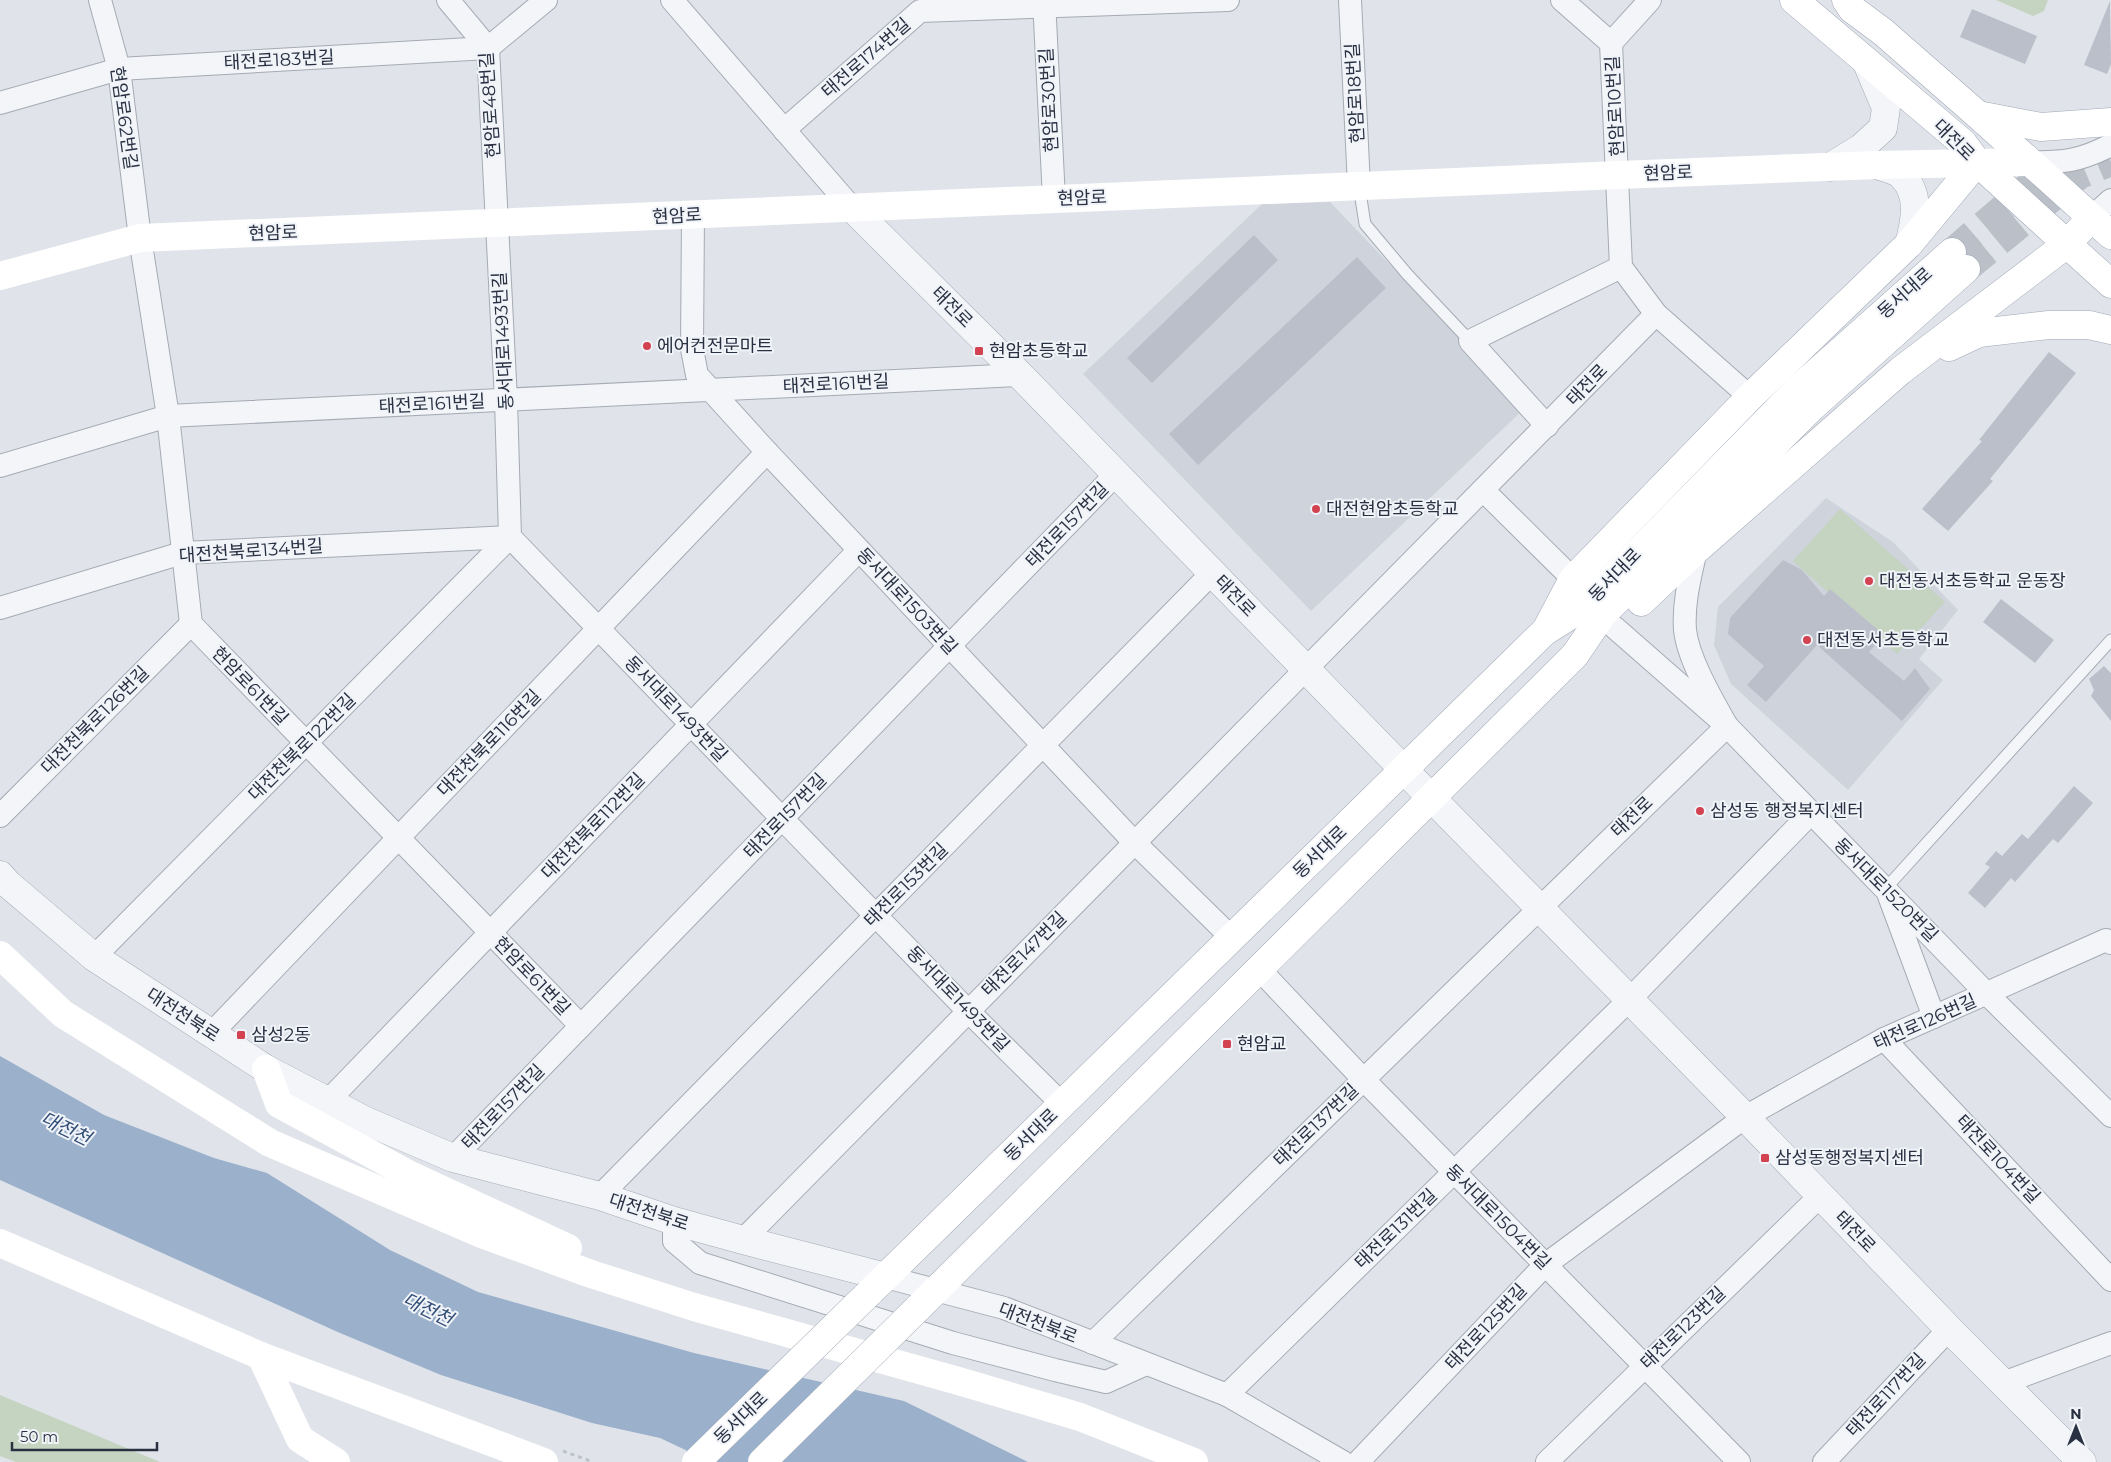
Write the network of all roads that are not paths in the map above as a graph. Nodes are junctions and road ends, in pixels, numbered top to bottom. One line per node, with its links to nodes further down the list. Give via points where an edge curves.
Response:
1 (100, 0): 16 (street, 현암로62번길)
2 (448, 0): 14 (street, 현암로48번길)
3 (546, 0): 14 (street)
4 (672, 0): 20 (street, 태전로)
5 (1228, 0): 10 (street, 태전로174번길)
6 (1350, 0): 27 (street, 현암로18번길)
7 (1562, 0): 13 (street, 현암로10번길)
8 (1650, 0): 13 (street)
9 (1794, 0): 15 (main road, 대전로)
10 (1044, 3): 12 (street, 태전로174번길); 28 (street, 현암로30번길)
11 (1844, 3): 18 (main road, 대전로, via 1883,32)
12 (916, 5): 20 (street, 태전로174번길)
13 (1611, 43): 26 (street, 현암로10번길)
14 (488, 48): 16 (street, 태전로183번길); 32 (street, 현암로48번길)
15 (1867, 63): 22 (main road, 대전로, via 1963,142); 25 (street, via 1886,108 1884,128 1861,148)
16 (118, 70): 17 (street, 태전로183번길); 34 (street, 현암로62번길)
17 (0, 102)
18 (1978, 115): 19 (main road, via 2041,127); 23 (main road, 대전로)
19 (2111, 122)
20 (784, 130): 30 (street, 태전로)
21 (2111, 145): 23 (street, via 2087,157 2055,163)
22 (1977, 162): 23 (main road, 현암로); 24 (main road, 현암로); 35 (main road); 36 (main road, 대전로)
23 (2028, 162): 33 (main road, 대전로)
24 (1877, 165): 25 (main road, 현암로); 35 (street, via 1902,175 1914,197 1914,223)
25 (1830, 167): 26 (main road, 현암로)
26 (1619, 175): 27 (main road, 현암로); 37 (street)
27 (1359, 186): 28 (main road, 현암로); 42 (lane, via 1365,224)
28 (1054, 199): 30 (main road, 현암로)
29 (2111, 200): 33 (street)
30 (851, 207): 31 (main road, 현암로); 44 (street, 태전로)
31 (693, 215): 32 (main road, 현암로); 45 (street, 동서대로1503번길, via 692,349 698,375)
32 (497, 224): 34 (main road, 현암로); 47 (street, 동서대로1493번길)
33 (2101, 227): 36 (main road)
34 (140, 238): 38 (main road, 현암로); 48 (street)
35 (1909, 244): 46 (main road)
36 (2067, 244): 39 (main road, 대전로); 43 (main road)
37 (1621, 267): 40 (street); 42 (street)
38 (0, 276)
39 (2111, 284)
40 (1656, 314): 46 (street); 49 (street, 태전로)
41 (2111, 330): 43 (main road, via 2089,325 2049,325 1979,333)
42 (1470, 341): 49 (street)
43 (1900, 371): 56 (main road)
44 (1020, 375): 45 (street, 태전로161번길); 52 (street, 태전로)
45 (710, 390): 47 (street, 태전로161번길); 50 (street, 동서대로1503번길)
46 (1750, 397): 59 (main road)
47 (506, 400): 48 (street, 태전로161번길); 54 (street, 동서대로1493번길)
48 (168, 416): 51 (street, 태전로161번길); 57 (street)
49 (1547, 426): 53 (street, 태전로)
50 (767, 452): 55 (street, 동서대로1503번길); 63 (street, 대전천북로116번길)
51 (0, 466)
52 (1116, 474): 58 (street, 태전로); 66 (street, 태전로157번길)
53 (1483, 490): 59 (street, 동서대로); 68 (street, 태전로)
54 (510, 537): 57 (street, 대전천북로134번길); 63 (street, 동서대로1493번길); 71 (street, 대전천북로122번길)
55 (859, 550): 66 (street, 동서대로1503번길); 69 (street, 대전천북로112번길)
56 (1696, 550): 62 (main road); 70 (street, via 1685,602 1685,632 1701,678)
57 (182, 553): 60 (street, 대전천북로134번길); 61 (street)
58 (1212, 573): 68 (street, 태전로); 72 (street, 태전로153번길)
59 (1573, 579): 64 (main road)
60 (0, 608)
61 (191, 624): 71 (street, 현암로61번길); 76 (street, 대전천북로126번길)
62 (1614, 628): 67 (main road); 70 (street, 동서대로1520번길)
63 (598, 629): 69 (street, 동서대로1493번길); 78 (street, 대전천북로116번길)
64 (1544, 632): 67 (main road, 동서대로, via 1585,606 1799,388 1959,260 1602,615); 73 (main road, 동서대로)
65 (2111, 640): 81 (lane)
66 (950, 646): 72 (street, 동서대로1503번길); 77 (street, 태전로157번길)
67 (1575, 655): 74 (main road, 동서대로)
68 (1305, 668): 73 (street, 태전로); 79 (street, 태전로147번길)
69 (691, 724): 77 (street, 동서대로1493번길); 84 (street, 대전천북로112번길)
70 (1727, 726): 75 (street, 동서대로1520번길); 82 (street, 태전로)
71 (306, 743): 78 (street, 현암로61번길); 88 (street, 대전천북로122번길)
72 (1043, 745): 79 (street, 동서대로1503번길); 83 (street, 태전로153번길)
73 (1404, 770): 74 (street, 태전로); 85 (main road, 동서대로)
74 (1431, 798): 82 (street, 태전로); 89 (main road, 동서대로)
75 (1810, 814): 81 (street, 동서대로1520번길); 91 (street)
76 (0, 816)
77 (782, 819): 83 (street, 동서대로1493번길); 94 (street, 태전로157번길)
78 (398, 838): 84 (street, 현암로61번길); 95 (street, 대전천북로116번길)
79 (1134, 842): 85 (street, 동서대로1503번길); 92 (street, 태전로147번길)
80 (0, 875): 88 (street, 대전천북로)
81 (1886, 888): 90 (street, 동서대로1520번길); 93 (street)
82 (1538, 907): 91 (street, 태전로); 98 (street, 태전로137번길)
83 (876, 916): 92 (street, 동서대로1493번길); 105 (street, 태전로153번길)
84 (490, 933): 94 (street, 현암로61번길); 99 (street, 대전천북로112번길)
85 (1232, 938): 100 (main road, 동서대로)
86 (2111, 943): 90 (street, 태전로126번길, via 2106,940)
87 (0, 955): 114 (main road, via 63,1014 270,1143 479,1232 591,1274)
88 (94, 957): 95 (street, 대전천북로)
89 (1259, 969): 98 (street, 동서대로1504번길); 113 (main road, 동서대로)
90 (1987, 994): 93 (street, 태전로126번길); 102 (street, 동서대로1520번길)
91 (1629, 1000): 101 (street, 태전로); 104 (street, 태전로131번길)
92 (968, 1011): 100 (street, 동서대로1493번길); 108 (street, 태전로147번길)
93 (1934, 1018): 96 (street, 태전로126번길)
94 (581, 1026): 103 (street, 태전로157번길)
95 (211, 1034): 97 (street, 대전천북로)
96 (1884, 1039): 101 (street, 태전로126번길); 111 (street, 태전로104번길)
97 (266, 1069): 99 (street, 대전천북로); 114 (main road, via 279,1104 410,1175)
98 (1363, 1079): 104 (street, 동서대로1504번길); 116 (street, 태전로137번길)
99 (327, 1102): 103 (street, 대전천북로)
100 (1062, 1104): 112 (main road, 동서대로)
101 (1745, 1116): 106 (street, 태전로); 110 (street, 태전로125번길)
102 (2111, 1116)
103 (453, 1158): 105 (street, 대전천북로)
104 (1454, 1172): 110 (street, 동서대로1504번길); 122 (street, 태전로131번길)
105 (600, 1196): 107 (street, 대전천북로)
106 (1820, 1196): 115 (street, 태전로); 120 (street, 태전로123번길)
107 (674, 1221): 108 (street, 대전천북로); 119 (street, via 674,1241 700,1263 944,1341 1106,1382)
108 (743, 1240): 112 (street, 대전천북로)
109 (0, 1243): 118 (main road)
110 (1545, 1265): 120 (street, 동서대로1504번길); 130 (street, 태전로125번길)
111 (2111, 1280)
112 (878, 1285): 113 (street, 대전천북로); 126 (main road, 동서대로, bridge)
113 (936, 1290): 116 (street, 대전천북로, via 1004,1308); 127 (main road, 동서대로, bridge)
114 (694, 1307): 128 (main road, via 1071,1415)
115 (1949, 1329): 121 (street, 태전로); 133 (street, 태전로117번길)
116 (1093, 1343): 119 (street, 대전천북로)
117 (2111, 1343): 121 (street)
118 (261, 1356): 123 (main road); 125 (main road)
119 (1146, 1364): 122 (street, 대전천북로)
120 (1644, 1365): 131 (street, 태전로123번길); 132 (street, 동서대로1504번길)
121 (2003, 1384): 134 (street, 태전로)
122 (1227, 1395): 129 (street, 대전천북로)
123 (305, 1450): 124 (main road)
124 (336, 1462)
125 (544, 1462)
126 (696, 1462)
127 (762, 1462)
128 (1194, 1462)
129 (1343, 1462)
130 (1358, 1462)
131 (1547, 1462)
132 (1739, 1462)
133 (1824, 1462)
134 (2082, 1462)

